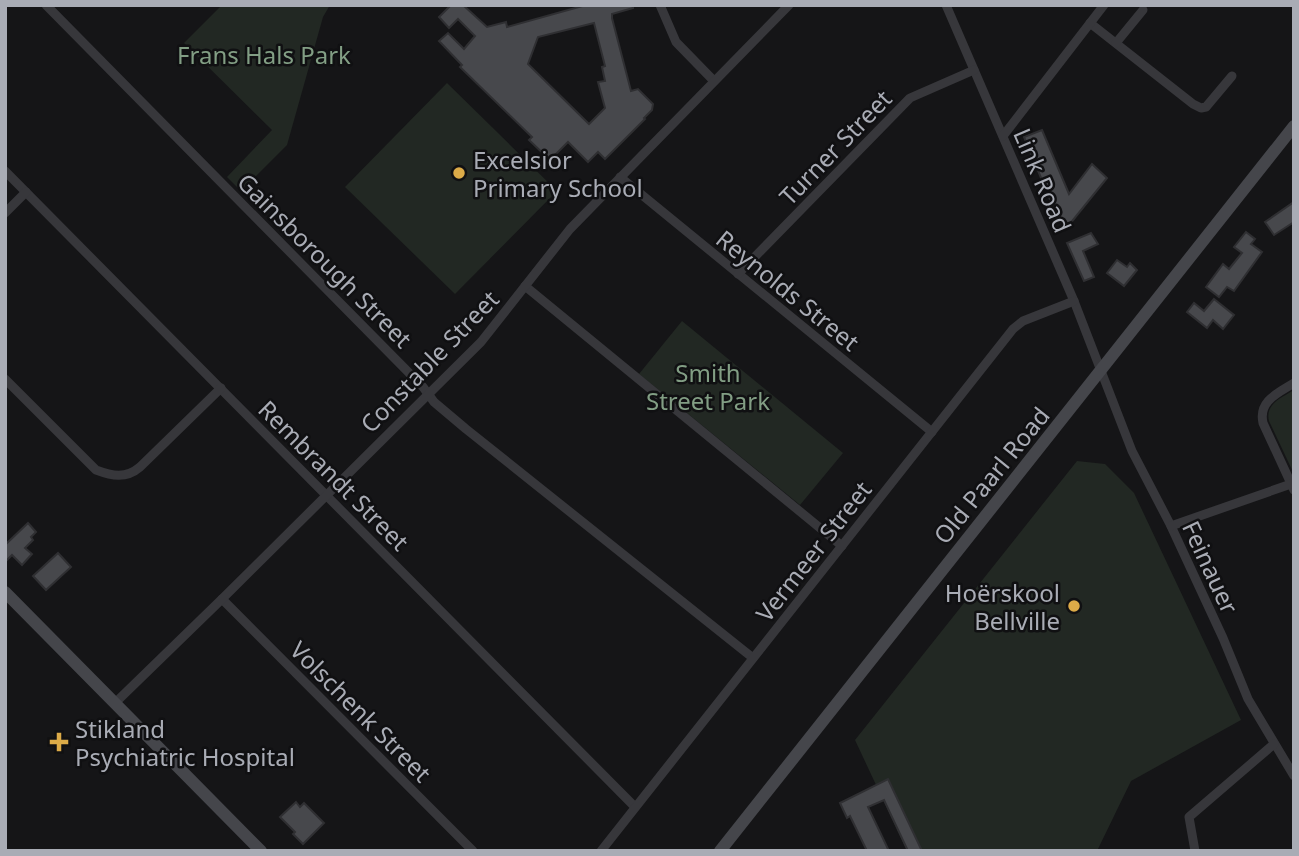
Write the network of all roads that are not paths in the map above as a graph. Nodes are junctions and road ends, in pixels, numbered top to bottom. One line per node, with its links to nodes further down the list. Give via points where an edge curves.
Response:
1 (46, 5): 25 (street, Gainsborough Street)
2 (660, 5): 11 (street, via 676,42)
3 (789, 5): 11 (street, Constable Street)
4 (946, 5): 9 (street, Link Road)
5 (1104, 5): 7 (street)
6 (1143, 10): 8 (street)
7 (1090, 23): 8 (street); 13 (street)
8 (1116, 43): 10 (street, via 1201,108)
9 (974, 71): 13 (street, Link Road); 18 (street, Turner Street, via 910,98)
10 (1232, 76)
11 (714, 81): 15 (street, Constable Street)
12 (1294, 126): 21 (main road, Old Paarl Road)
13 (1003, 136): 20 (street, Link Road)
14 (5, 171): 16 (street, Rembrandt Street)
15 (620, 177): 18 (street, Reynolds Street); 19 (street, Constable Street, via 570,229)
16 (26, 192): 17 (street); 24 (street, Rembrandt Street)
17 (5, 213)
18 (738, 274): 26 (street, Reynolds Street)
19 (525, 286): 25 (street, Constable Street, via 481,342); 30 (street)
20 (1074, 301): 21 (street, Link Road); 26 (street, Vermeer Street, via 1016,326)
21 (1101, 370): 29 (street, Feinauer, via 1132,451); 41 (main road, Old Paarl Road)
22 (5, 379): 24 (street, via 96,470 121,476 140,467)
23 (1294, 383): 27 (street, via 1267,401 1262,414)
24 (221, 388): 28 (street, Rembrandt Street)
25 (428, 393): 28 (street, Constable Street); 33 (street, Gainsborough Street, via 466,429)
26 (932, 432): 30 (street, Vermeer Street)
27 (1292, 487): 29 (street)
28 (327, 495): 32 (street, Constable Street); 37 (street, Rembrandt Street)
29 (1171, 526): 35 (street, Feinauer, via 1248,699)
30 (842, 546): 33 (street, Vermeer Street)
31 (5, 592): 34 (main road)
32 (222, 599): 34 (street, Constable Street); 39 (street, Volschenk Street)
33 (753, 658): 37 (street, Vermeer Street)
34 (115, 703): 38 (main road)
35 (1274, 744): 36 (street, Feinauer); 42 (street, via 1189,817)
36 (1294, 776)
37 (635, 807): 40 (street, Vermeer Street)
38 (261, 851)
39 (473, 851)
40 (601, 851)
41 (720, 851)
42 (1195, 851)

